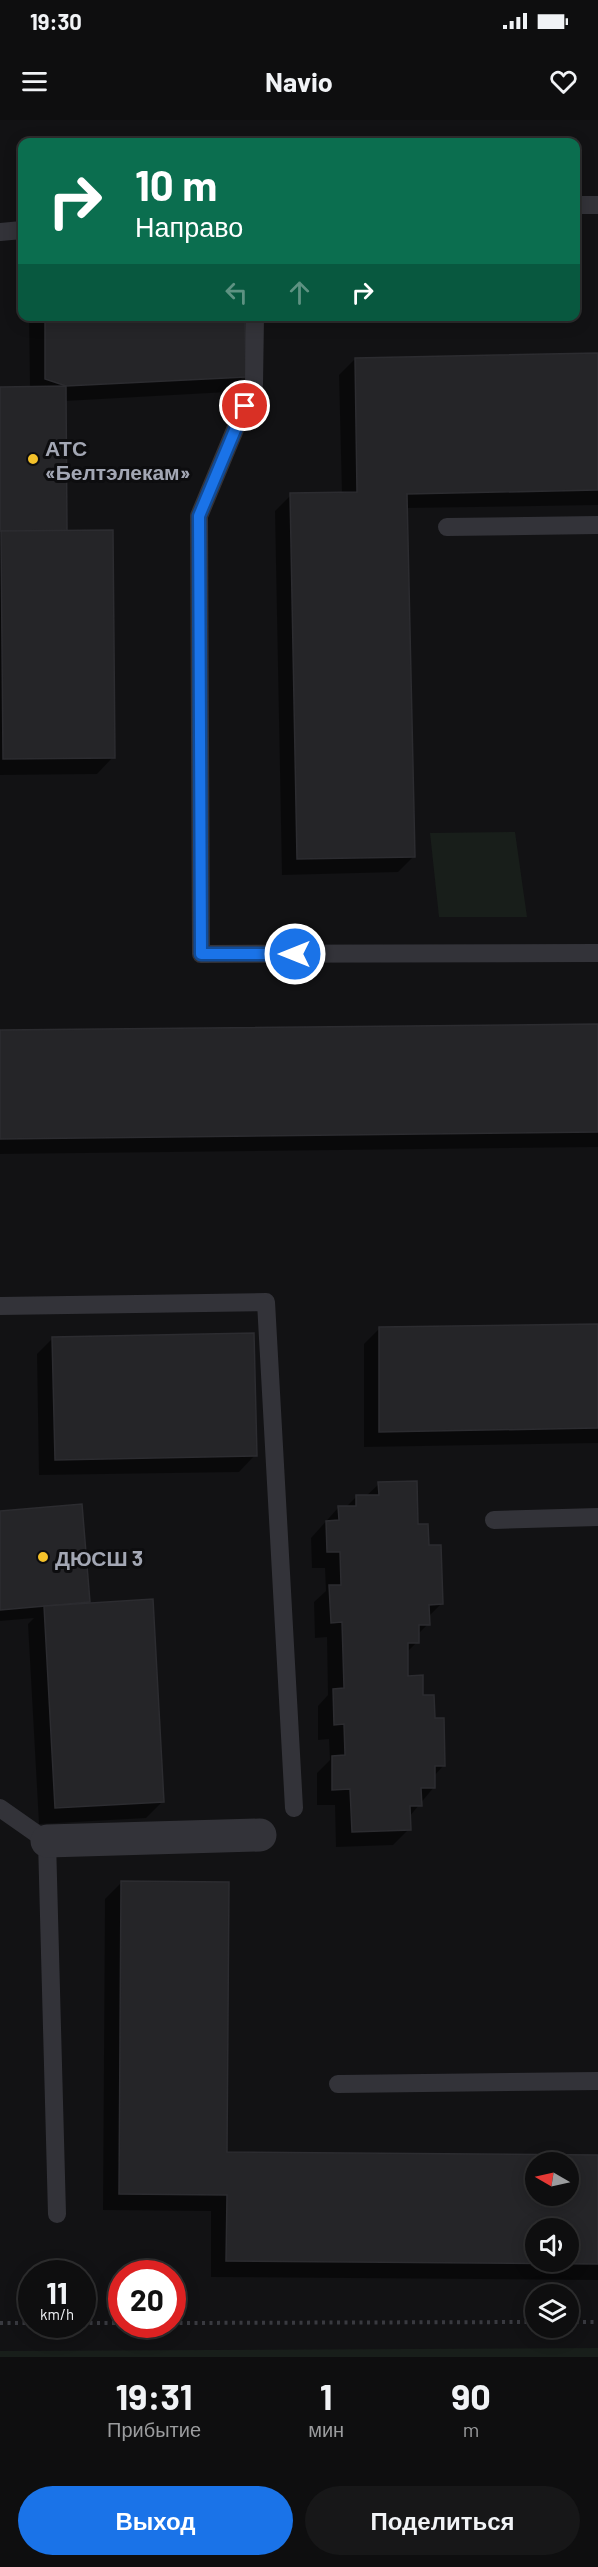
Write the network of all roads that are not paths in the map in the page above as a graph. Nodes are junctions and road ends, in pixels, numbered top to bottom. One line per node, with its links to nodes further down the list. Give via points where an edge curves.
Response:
1 (580, 205): 2 (lane)
2 (598, 205)
3 (18, 230): 4 (lane)
4 (0, 232)
5 (255, 321): 8 (lane, via 254,384 199,516 201,954)
6 (598, 525): 7 (lane)
7 (447, 527)
8 (598, 953)
9 (0, 1306): 13 (lane, via 266,1302)
10 (598, 1517): 11 (lane)
11 (494, 1520)
12 (0, 1808): 15 (lane)
13 (294, 1808)
14 (261, 1835): 15 (street)
15 (47, 1841): 18 (lane)
16 (598, 2081): 17 (lane)
17 (338, 2084)
18 (57, 2214)

